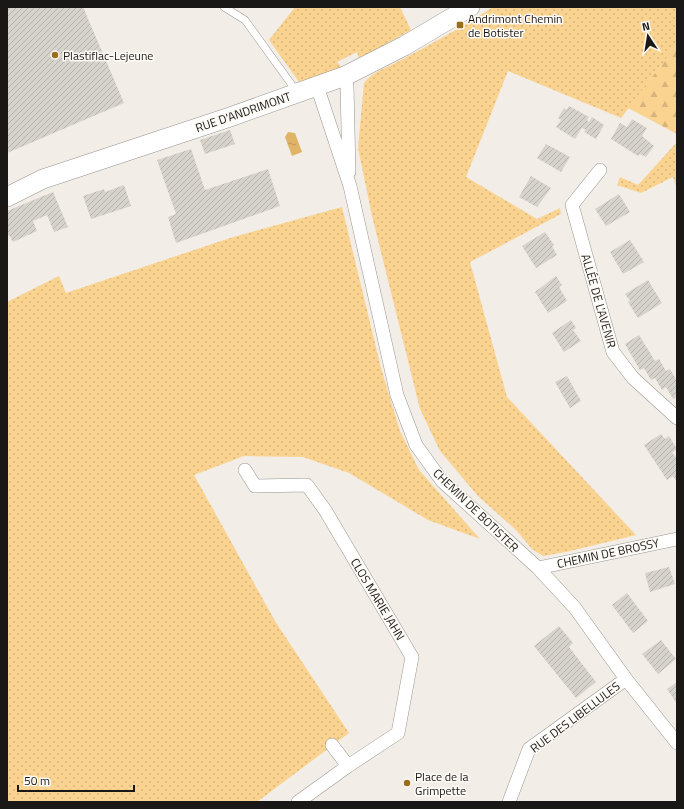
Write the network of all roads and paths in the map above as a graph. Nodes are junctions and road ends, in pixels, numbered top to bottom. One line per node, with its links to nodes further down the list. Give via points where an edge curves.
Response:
1 (224, 7): 5 (lane, via 244,20)
2 (470, 7): 3 (street, RUE D'ANDRIMONT, via 404,46)
3 (345, 76): 4 (street, RUE D'ANDRIMONT); 7 (street, CHEMIN DE BOTISTER)
4 (317, 86): 5 (street, RUE D'ANDRIMONT); 7 (street, CHEMIN DE BOTISTER)
5 (298, 93): 8 (street, RUE D'ANDRIMONT, via 43,179)
6 (600, 170): 9 (street, ALLÉE DE L'AVENIR, via 572,206 613,352 634,378)
7 (350, 186): 12 (street, CHEMIN DE BOTISTER, via 397,395 416,445 442,481)
8 (7, 197)
9 (677, 418)
10 (245, 470): 16 (street, CLOS MARIE JAHN, via 255,486 307,485 325,510 412,657 398,733)
11 (677, 539): 12 (street, CHEMIN DE BROSSY)
12 (538, 568): 13 (street, CHEMIN DE BOTISTER, via 575,608)
13 (626, 679): 14 (street, CHEMIN DE BOTISTER); 18 (street, RUE DES LIBELLULES, via 529,749)
14 (677, 743)
15 (332, 745): 16 (street)
16 (348, 766): 17 (street)
17 (298, 802)
18 (509, 802)

